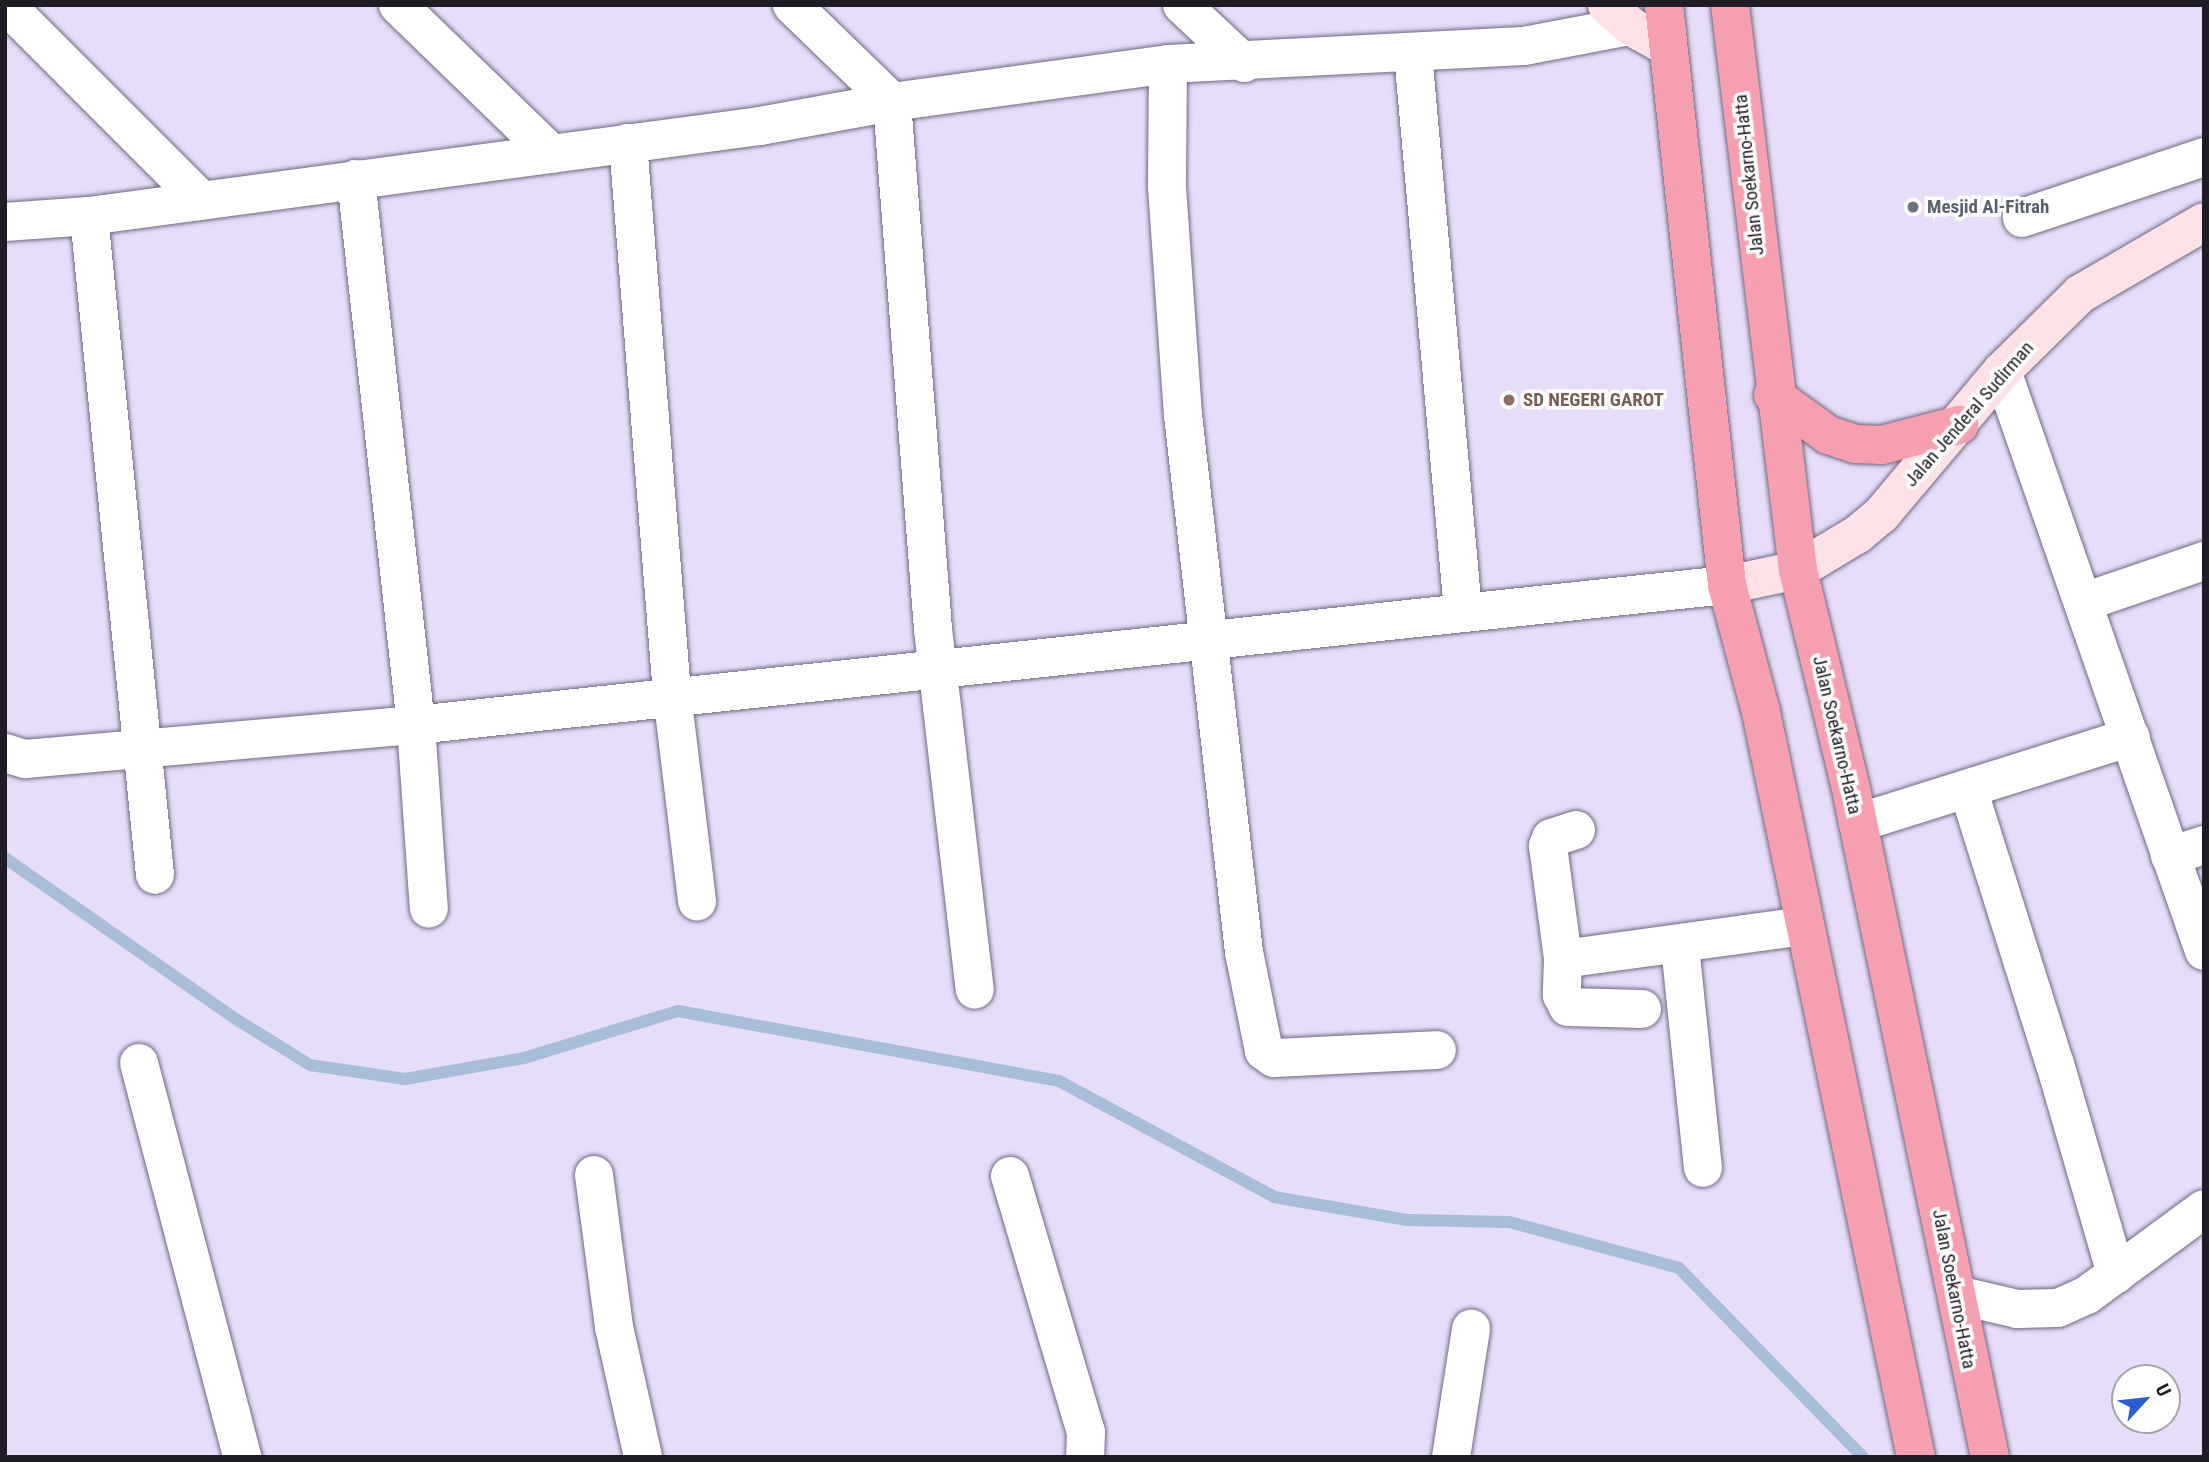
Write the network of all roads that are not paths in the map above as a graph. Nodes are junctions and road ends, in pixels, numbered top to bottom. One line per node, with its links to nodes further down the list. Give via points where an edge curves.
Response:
1 (6, 5): 17 (street)
2 (398, 5): 14 (street)
3 (792, 5): 12 (street)
4 (1182, 5): 10 (street)
5 (1664, 5): 8 (highway)
6 (1730, 5): 23 (highway, Jalan Soekarno-Hatta)
7 (1618, 15): 8 (street); 9 (street, via 1524,46)
8 (1668, 47): 27 (highway)
9 (1413, 54): 10 (street); 29 (street)
10 (1244, 63): 11 (street)
11 (1168, 64): 12 (street); 30 (street, via 1167,187 1183,415)
12 (892, 102): 13 (street); 31 (street)
13 (628, 143): 14 (street); 32 (street)
14 (552, 154): 16 (street)
15 (2204, 157): 19 (street)
16 (356, 179): 17 (street); 33 (street)
17 (201, 200): 18 (street)
18 (89, 216): 20 (street); 35 (street)
19 (2022, 218)
20 (5, 222)
21 (2204, 222): 22 (street, Jalan Jenderal Sudirman, via 2080,294)
22 (2002, 371): 24 (street, Jalan Jenderal Sudirman); 28 (street)
23 (1773, 395): 24 (highway, via 1828,435 1855,444 1882,445); 26 (highway, Jalan Soekarno-Hatta)
24 (1959, 425): 26 (street, Jalan Jenderal Sudirman, via 1881,515)
25 (2204, 561): 28 (street)
26 (1798, 570): 27 (street, Jalan Jenderal Sudirman); 38 (highway, Jalan Soekarno-Hatta)
27 (1727, 585): 29 (street); 44 (highway, via 1761,712)
28 (2084, 602): 34 (street)
29 (1463, 611): 30 (street)
30 (1208, 638): 31 (street); 50 (street, via 1244,953 1264,1051 1273,1058)
31 (937, 667): 32 (street); 48 (street)
32 (672, 694): 33 (street); 42 (street)
33 (416, 725): 35 (street); 43 (street)
34 (2131, 737): 37 (street); 40 (street)
35 (145, 746): 36 (street, via 25,760); 41 (street)
36 (5, 753)
37 (1969, 792): 38 (street); 56 (street)
38 (1858, 823): 57 (highway, Jalan Soekarno-Hatta)
39 (1576, 830): 47 (street, via 1551,838 1548,846)
40 (2187, 851): 46 (street)
41 (155, 875)
42 (697, 901)
43 (429, 909)
44 (1803, 926): 45 (street); 63 (highway)
45 (1680, 946): 47 (street); 52 (street)
46 (2204, 951)
47 (1563, 959): 49 (street, via 1562,995 1568,1007)
48 (975, 990)
49 (1642, 1009)
50 (1437, 1050)
51 (139, 1063): 59 (street)
52 (1703, 1168)
53 (594, 1175): 60 (street, via 614,1327)
54 (1010, 1176): 61 (street, via 1086,1432)
55 (2204, 1209): 56 (street)
56 (2116, 1275): 57 (street, via 2087,1296 2058,1308 2017,1310)
57 (1957, 1295): 64 (highway, Jalan Soekarno-Hatta)
58 (1471, 1329): 62 (street)
59 (242, 1457)
60 (643, 1457)
61 (1085, 1457)
62 (1451, 1457)
63 (1916, 1457)
64 (1990, 1457)

